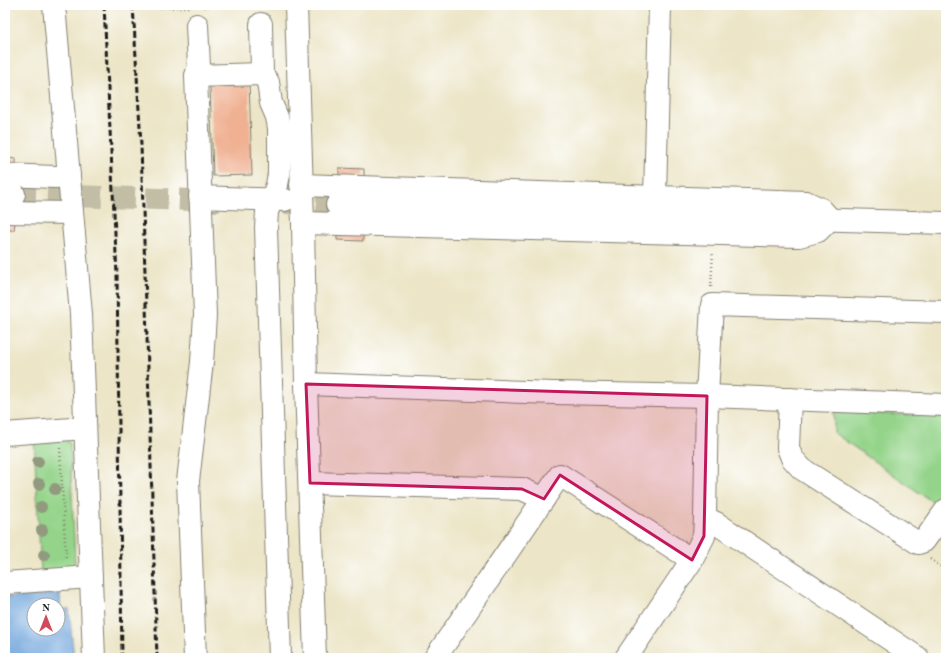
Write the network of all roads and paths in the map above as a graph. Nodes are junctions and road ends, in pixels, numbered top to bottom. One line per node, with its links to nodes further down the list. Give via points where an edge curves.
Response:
1 (54, 5): 9 (street)
2 (296, 5): 10 (street)
3 (660, 5): 12 (street)
4 (148, 8): 5 (path)
5 (197, 13): 6 (path); 8 (street, via 199,66)
6 (261, 15): 7 (street)
7 (262, 74): 8 (street); 14 (street, via 268,82 271,104 279,128 279,174)
8 (196, 76): 13 (street)
9 (69, 176): 11 (street, via 55,177); 16 (street)
10 (302, 192): 12 (street); 14 (street); 18 (street)
11 (7, 194): 16 (street)
12 (655, 196): 17 (street, via 806,202 821,209)
13 (200, 197): 14 (street); 39 (street, via 205,315 188,481)
14 (271, 199): 40 (street, via 266,228)
15 (337, 204): 17 (street)
16 (72, 213): 27 (street, via 81,314)
17 (830, 219): 18 (street, via 818,231 799,236); 19 (street)
18 (303, 223): 23 (street)
19 (946, 223)
20 (714, 246): 21 (path, via 710,296)
21 (712, 305): 22 (street); 24 (street)
22 (946, 312)
23 (306, 384): 24 (street); 30 (street)
24 (707, 396): 25 (street); 33 (street)
25 (790, 399): 26 (street); 32 (street, via 788,448 792,458 802,469 918,543 924,541)
26 (946, 405)
27 (86, 428): 28 (street); 36 (street)
28 (58, 430): 29 (street); 35 (path, via 66,559)
29 (5, 434)
30 (310, 483): 31 (street, via 522,489); 41 (street)
31 (544, 499): 34 (street, via 560,475); 42 (street)
32 (946, 510)
33 (705, 518): 34 (street, via 704,536); 44 (street)
34 (692, 560): 43 (street)
35 (62, 563)
36 (91, 577): 37 (street); 38 (street)
37 (5, 583)
38 (94, 658)
39 (195, 658)
40 (280, 658)
41 (315, 658)
42 (435, 658)
43 (626, 658)
44 (918, 658)

